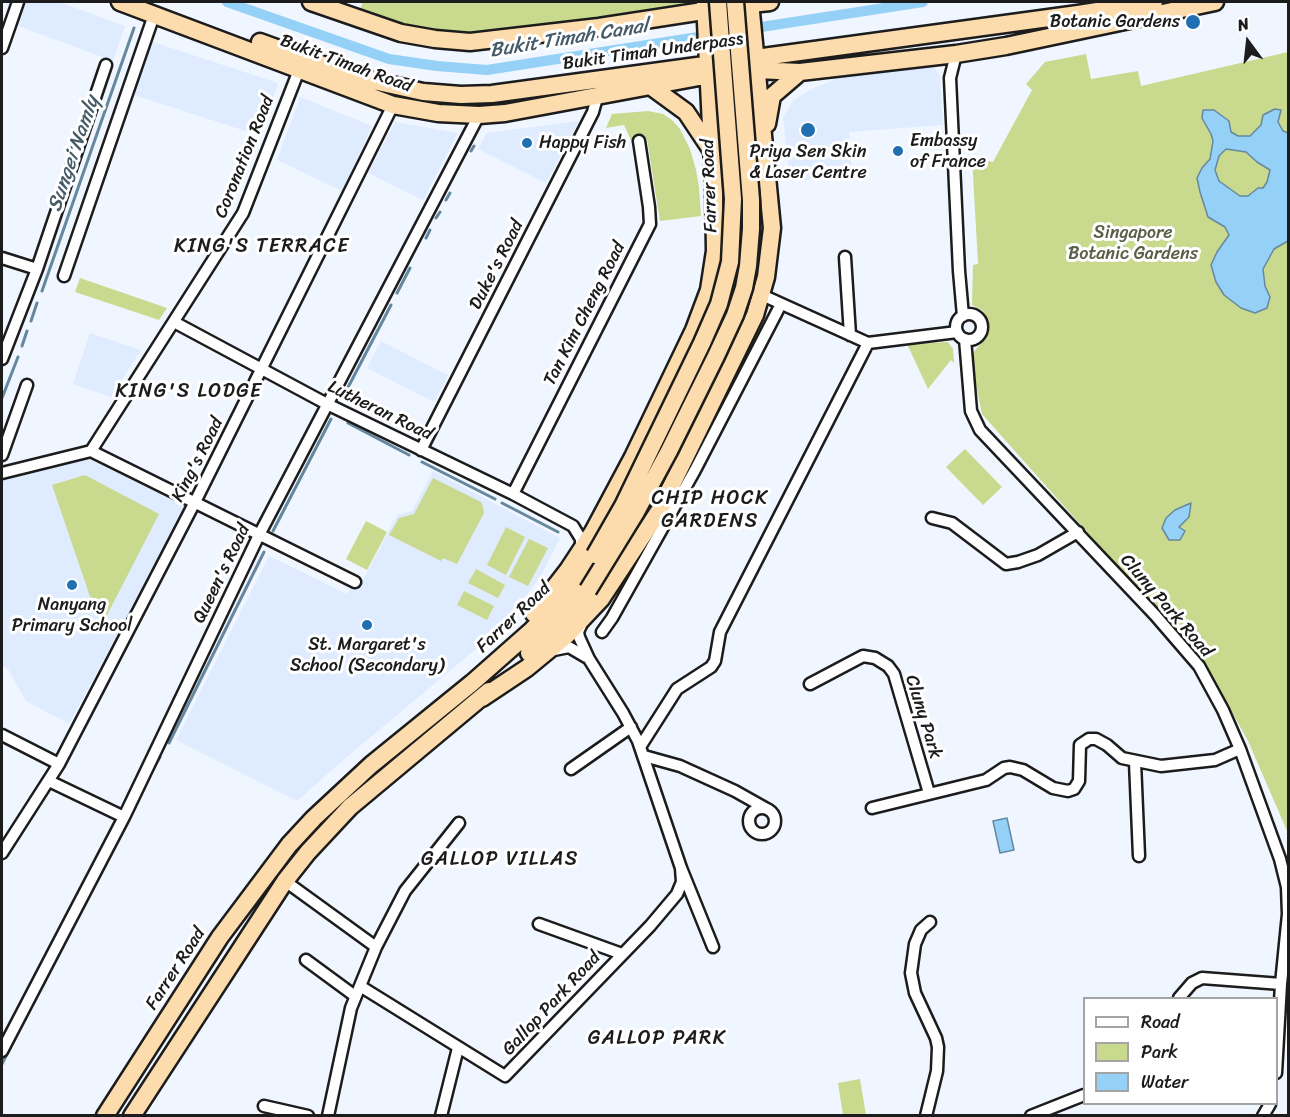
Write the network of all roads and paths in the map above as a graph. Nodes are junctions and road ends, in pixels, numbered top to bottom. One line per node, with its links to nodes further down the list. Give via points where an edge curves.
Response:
1 (18, 2): 14 (street)
2 (120, 2): 12 (highway, Bukit Timah Road)
3 (144, 2): 12 (highway, Bukit Timah Road)
4 (311, 2): 8 (highway, via 401,33 470,42)
5 (705, 2): 20 (highway)
6 (718, 2): 13 (highway, bridge)
7 (735, 2): 13 (highway, bridge)
8 (770, 2)
9 (1154, 2): 12 (highway, Bukit Timah Underpass, via 511,92 461,95 378,82)
10 (1215, 2): 15 (highway, Bukit Timah Road)
11 (750, 4): 18 (highway)
12 (161, 12): 17 (highway, Bukit Timah Road); 33 (street)
13 (729, 41): 56 (highway, Farrer Road, bridge, via 733,199 725,285 702,343 623,506); 63 (highway, Farrer Road, bridge, via 751,200 744,288 735,315 669,451 588,590 565,618)
14 (2, 48)
15 (948, 54): 19 (highway, Bukit Timah Road); 36 (street)
16 (106, 65): 32 (street)
17 (299, 70): 23 (highway, Bukit Timah Road); 37 (street, Coronation Road, via 243,213)
18 (756, 70): 19 (highway, Bukit Timah Road); 20 (highway, Bukit Timah Road); 25 (highway)
19 (800, 72): 25 (highway, via 772,96)
20 (709, 76): 21 (highway, Bukit Timah Road); 27 (highway)
21 (649, 85): 22 (highway, Bukit Timah Road); 27 (highway, via 686,112)
22 (598, 94): 24 (highway, Bukit Timah Road, via 505,113); 45 (street, Duke's Road, via 593,112)
23 (393, 105): 24 (highway, Bukit Timah Road, via 438,113); 42 (street, King's Road)
24 (479, 114): 44 (street, Queen's Road)
25 (764, 140): 28 (highway)
26 (639, 141): 49 (street, Tan Kim Cheng Road, via 650,224)
27 (712, 151): 29 (highway)
28 (768, 181): 29 (highway, via 754,169 741,166 724,171); 34 (highway, via 772,228)
29 (714, 188): 52 (highway, via 715,251 709,290 694,330)
30 (845, 257): 38 (street)
31 (2, 258): 32 (street)
32 (37, 269): 41 (street)
33 (64, 276)
34 (762, 295): 35 (street); 58 (highway, via 659,511 602,599)
35 (781, 304): 38 (street); 59 (street, via 695,470)
36 (963, 316): 39 (street, via 957,323); 39 (street, via 976,316 982,327 976,338)
37 (174, 322): 42 (street, Lutheran Road); 46 (street, Coronation Road)
38 (850, 335): 40 (street)
39 (961, 336): 40 (street); 54 (street, Cluny Park Road, via 971,411 980,430)
40 (868, 343): 67 (street, via 720,632 715,661 677,689)
41 (2, 359)
42 (262, 368): 44 (street, Lutheran Road); 50 (street, King's Road)
43 (27, 385): 47 (street)
44 (327, 404): 45 (street, Lutheran Road); 55 (street, Queen's Road)
45 (421, 450): 49 (street, Lutheran Road)
46 (91, 451): 48 (street); 50 (street)
47 (2, 455)
48 (2, 470)
49 (513, 494): 53 (street, Lutheran Road)
50 (195, 502): 55 (street); 69 (street, King's Road)
51 (932, 518): 54 (street, via 952,524 1006,564 1038,555)
52 (599, 520): 53 (street); 56 (highway)
53 (573, 526): 56 (street)
54 (1078, 532): 66 (street, Cluny Park Road, via 1199,666)
55 (259, 535): 57 (street); 76 (street, Queen's Road)
56 (588, 552): 97 (highway, Farrer Road, via 568,594 532,630 370,765 289,845 220,937)
57 (355, 582)
58 (583, 621): 60 (highway); 61 (street, via 578,632)
59 (602, 632)
60 (542, 655): 61 (street, via 564,646); 63 (highway)
61 (589, 659): 64 (street)
62 (810, 684): 72 (street, Cluny Park, via 863,656 888,666 894,674)
63 (482, 698): 82 (highway, Farrer Road, via 350,807)
64 (631, 728): 67 (street); 70 (street)
65 (2, 735): 69 (street)
66 (1240, 749): 68 (street, via 1215,760 1161,766); 89 (street, Cluny Park Road, via 1287,887)
67 (642, 752): 73 (street); 81 (street)
68 (1135, 762): 72 (street, via 1122,758 1096,739 1089,739 1080,745 1080,778 1074,789 1053,788 1023,770 1010,767 986,780); 80 (street)
69 (59, 764): 71 (street, King's Road)
70 (571, 769)
71 (49, 781): 76 (street); 79 (street, King's Road)
72 (929, 793): 74 (street)
73 (744, 795): 75 (street); 77 (street, via 750,802)
74 (872, 808)
75 (767, 809): 77 (street, via 756,810); 77 (street, via 775,819 769,832 753,831)
76 (124, 817): 94 (street, Queen's Road)
77 (749, 817)
78 (459, 823): 85 (street, via 405,891)
79 (2, 853)
80 (1139, 856)
81 (681, 868): 86 (street); 87 (street, Gallop Park Road, via 682,882 677,894)
82 (285, 881): 85 (street); 98 (highway, Farrer Road)
83 (930, 922): 102 (street, via 921,930 911,973 915,993 938,1047 937,1071)
84 (539, 924): 87 (street, Gallop Park Road)
85 (376, 947): 90 (street)
86 (713, 947)
87 (622, 954): 93 (street, Gallop Park Road, via 505,1076)
88 (306, 960): 90 (street)
89 (1281, 984): 91 (street, via 1203,978 1192,983); 92 (street, Cluny Park Road)
90 (357, 991): 93 (street); 100 (street)
91 (1181, 997)
92 (1278, 1037)
93 (458, 1048): 101 (street)
94 (2, 1051)
95 (1083, 1095): 103 (street)
96 (264, 1106): 99 (street)
97 (105, 1116)
98 (132, 1116)
99 (308, 1116)
100 (328, 1116)
101 (441, 1116)
102 (926, 1116)
103 (1031, 1116)

